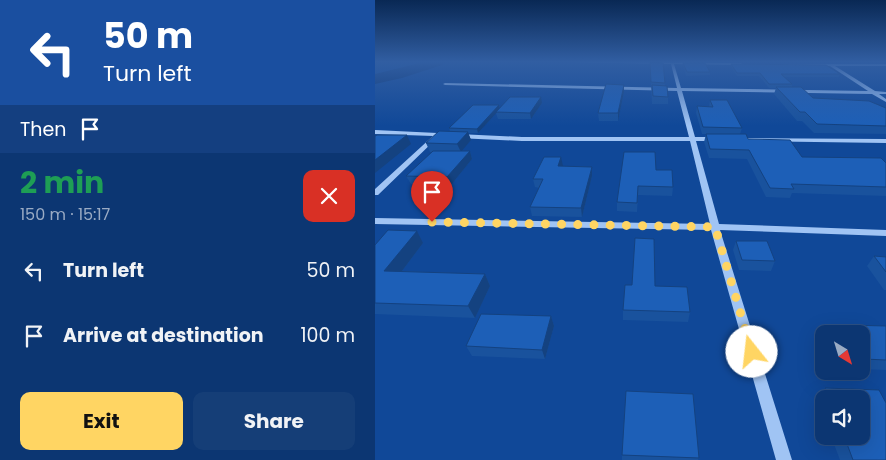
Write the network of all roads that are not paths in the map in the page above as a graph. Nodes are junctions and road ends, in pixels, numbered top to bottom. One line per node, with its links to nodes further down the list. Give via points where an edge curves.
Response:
1 (677, 83): 4 (street)
2 (859, 83): 5 (street)
3 (445, 84): 4 (street)
4 (679, 91): 5 (street); 10 (street)
5 (873, 93): 6 (street); 7 (street)
6 (886, 93)
7 (886, 101)
8 (375, 132): 9 (street)
9 (437, 134): 10 (street, via 522,139); 14 (street)
10 (693, 138): 11 (street); 16 (street)
11 (721, 139)
12 (731, 139): 13 (street)
13 (886, 141)
14 (375, 193)
15 (375, 220): 16 (street)
16 (715, 227): 17 (street); 18 (street)
17 (886, 233)
18 (784, 460)

